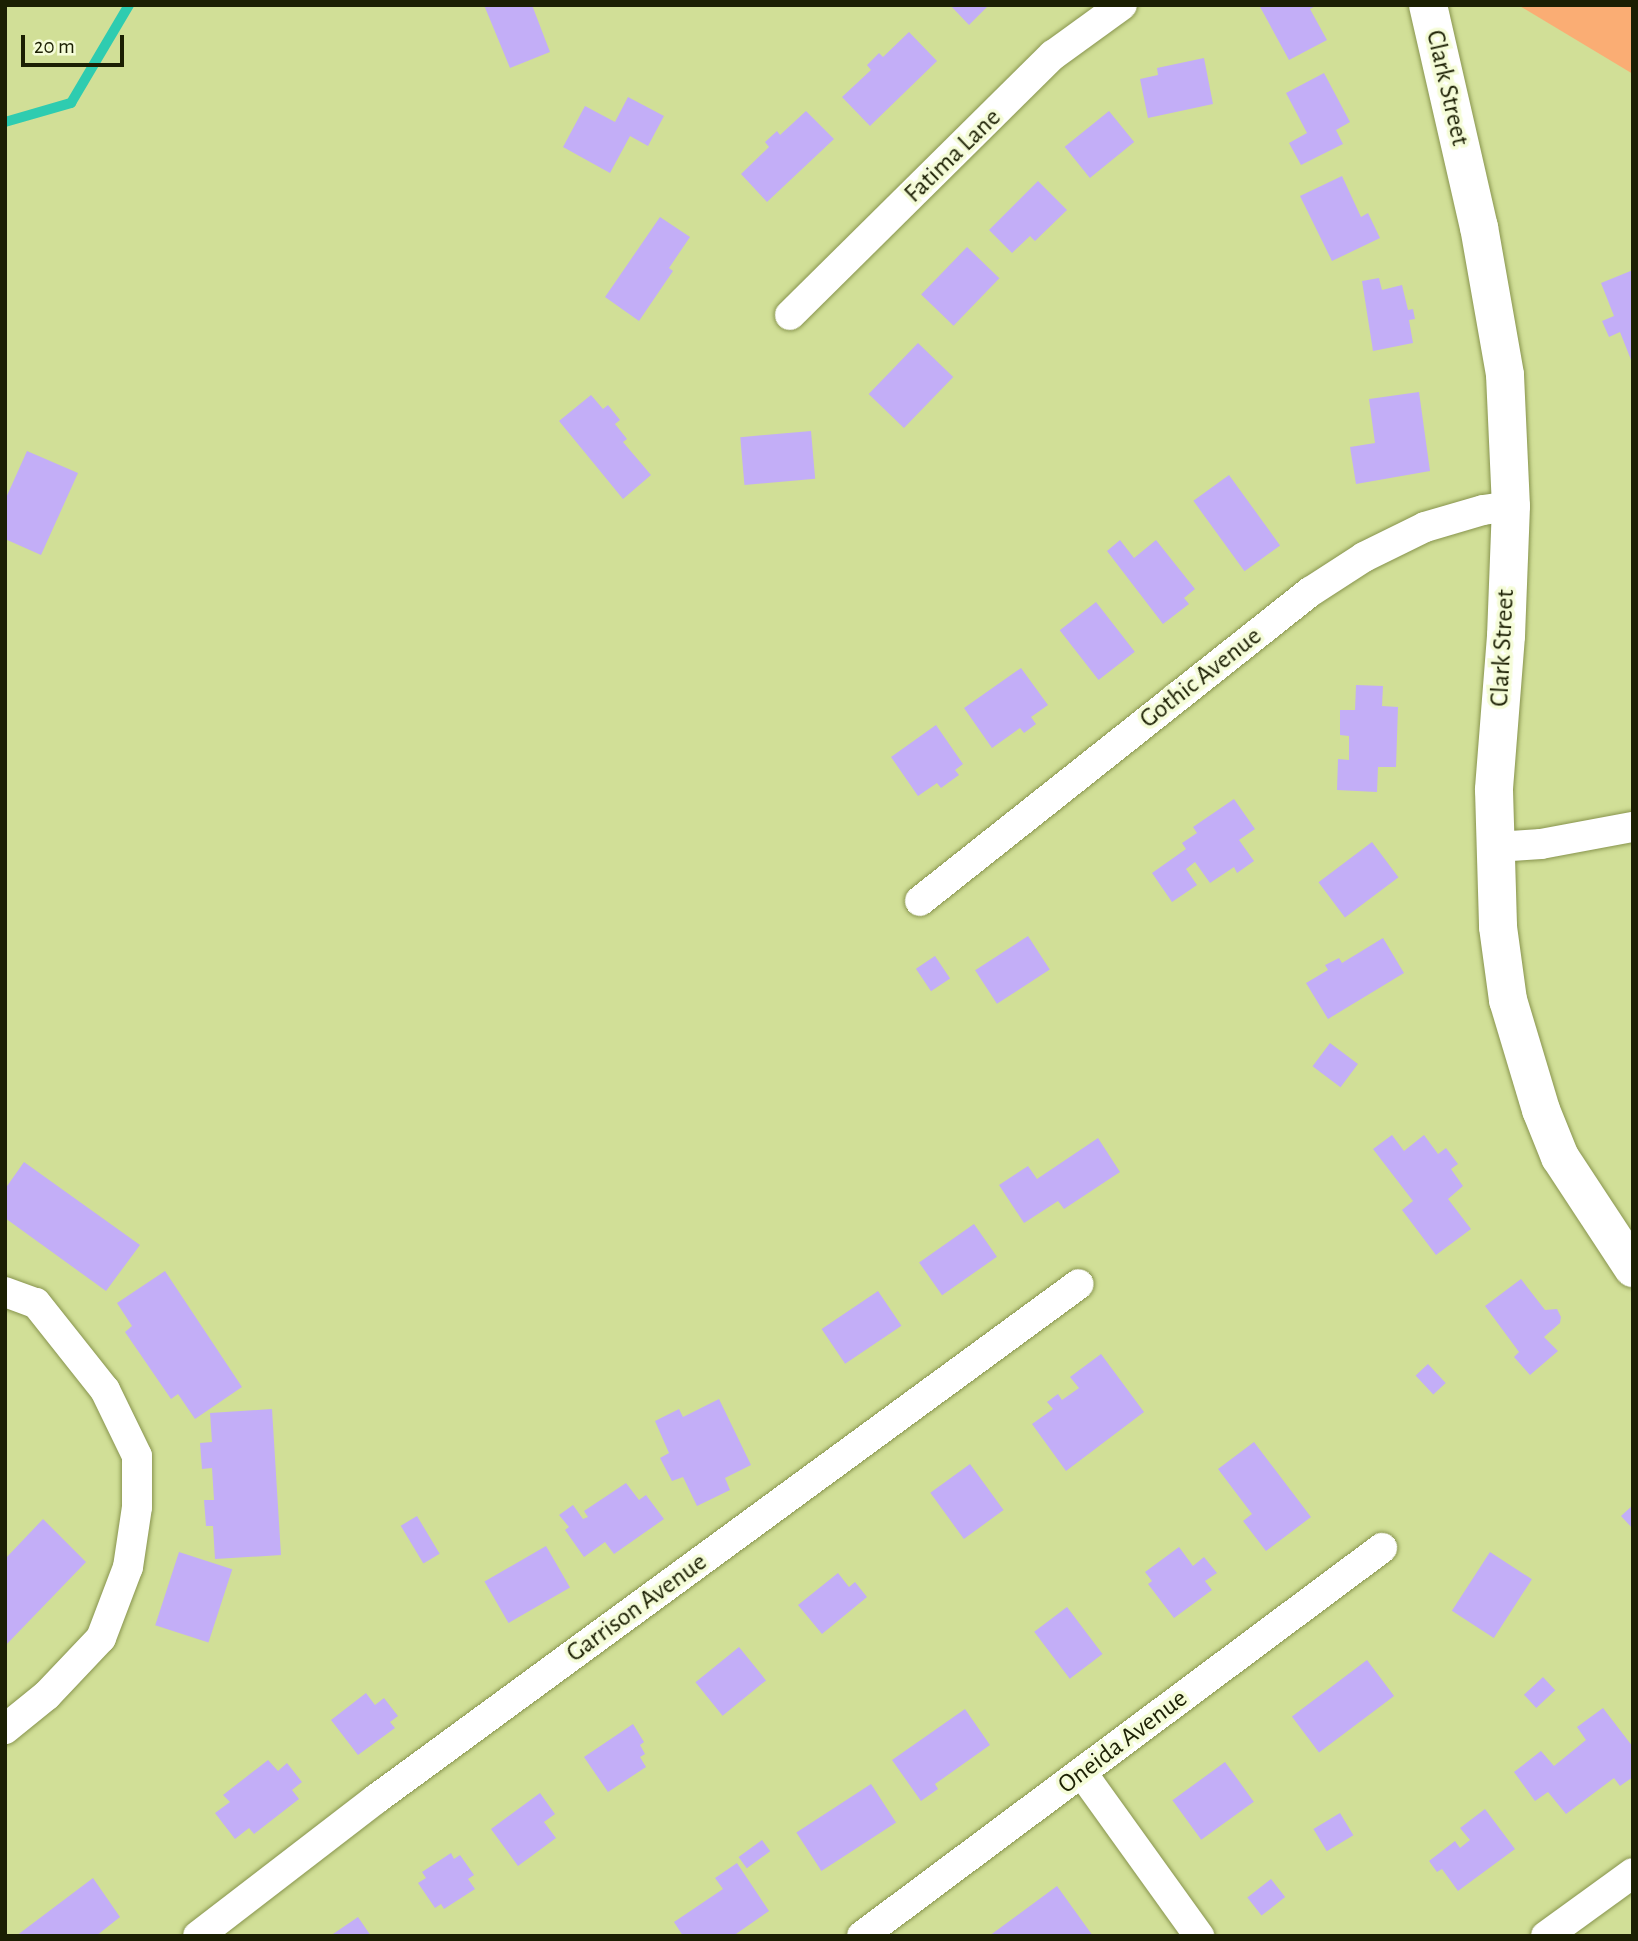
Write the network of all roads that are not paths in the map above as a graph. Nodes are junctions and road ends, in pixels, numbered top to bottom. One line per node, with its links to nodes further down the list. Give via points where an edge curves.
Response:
1 (1122, 5): 3 (street, Fatima Lane, via 1053,55)
2 (1428, 5): 4 (street, Clark Street, via 1479,227 1504,374)
3 (790, 315)
4 (1511, 506): 6 (street, Clark Street, via 1494,790); 7 (street, Gothic Avenue, via 1425,527 1364,557 1310,592)
5 (1633, 827): 6 (street, via 1542,845)
6 (1496, 847): 8 (street, Clark Street, via 1498,927 1508,1000 1521,1048 1560,1157)
7 (920, 901)
8 (1633, 1268)
9 (1079, 1284): 15 (street, Garrison Avenue, via 387,1791)
10 (5, 1292): 12 (street, via 36,1303 105,1390 137,1456 137,1507 128,1567 101,1638 47,1695)
11 (1382, 1548): 13 (street, Oneida Avenue)
12 (5, 1729)
13 (1082, 1773): 16 (street, Oneida Avenue); 17 (street)
14 (1633, 1874): 18 (street)
15 (198, 1936)
16 (862, 1936)
17 (1199, 1936)
18 (1546, 1936)

